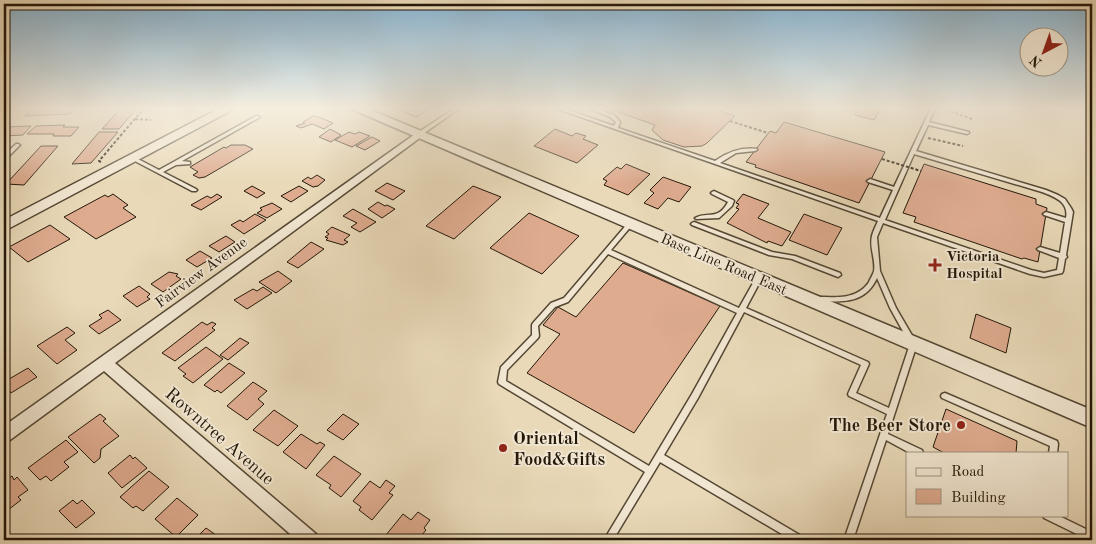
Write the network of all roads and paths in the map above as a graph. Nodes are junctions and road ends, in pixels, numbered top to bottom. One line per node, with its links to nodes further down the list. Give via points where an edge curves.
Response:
1 (123, 133): 19 (path, via 99,161)
2 (182, 133): 15 (street)
3 (228, 133): 10 (lane)
4 (414, 133): 6 (street, Base Line Road East)
5 (631, 133): 20 (lane)
6 (418, 135): 31 (street, Base Line Road East); 43 (street, Fairview Avenue)
7 (921, 136): 9 (path); 12 (lane)
8 (18, 145): 14 (lane)
9 (963, 146)
10 (200, 149): 13 (lane); 17 (lane)
11 (755, 150): 20 (lane, via 730,152)
12 (913, 152): 24 (lane); 30 (lane, via 1052,194 1068,206)
13 (200, 156)
14 (4, 158)
15 (134, 159): 22 (lane); 33 (street)
16 (882, 159): 21 (path, bridge)
17 (175, 163): 18 (lane); 22 (lane)
18 (188, 163)
19 (105, 164)
20 (716, 164): 29 (lane)
21 (921, 171)
22 (159, 172): 25 (lane)
23 (870, 181): 24 (lane)
24 (896, 189): 29 (lane)
25 (194, 190)
26 (714, 193): 28 (lane, via 728,198 730,205 717,217)
27 (1046, 214): 30 (lane)
28 (698, 218)
29 (882, 220): 36 (lane, via 1038,274 1050,275 1060,271); 37 (lane, via 874,237)
30 (1068, 221): 36 (lane)
31 (630, 224): 35 (lane); 39 (street, Base Line Road East)
32 (694, 224): 38 (lane, via 771,254 794,257)
33 (4, 226)
34 (1040, 249): 36 (lane)
35 (608, 251): 41 (lane); 52 (lane, via 566,300 553,306 535,325 536,336 504,369 502,382)
36 (1064, 257)
37 (877, 271): 40 (lane, via 869,288 852,298); 42 (lane, via 892,308)
38 (838, 274)
39 (759, 278): 40 (street, Base Line Road East); 41 (lane)
40 (807, 299): 42 (street, Base Line Road East)
41 (742, 310): 45 (lane, via 865,364 852,394); 51 (lane)
42 (914, 344): 45 (lane); 46 (street, Base Line Road East)
43 (105, 363): 47 (street, Fairview Avenue); 55 (street, Rowntree Avenue)
44 (945, 396): 50 (lane, via 1054,444)
45 (891, 412): 48 (lane)
46 (1092, 419)
47 (4, 435)
48 (883, 435): 49 (lane); 58 (lane)
49 (917, 452)
50 (1053, 452)
51 (658, 457): 52 (lane); 57 (lane)
52 (650, 471): 56 (lane)
53 (1049, 516): 54 (lane)
54 (1092, 537)
55 (310, 540)
56 (608, 540)
57 (800, 540)
58 (849, 540)

